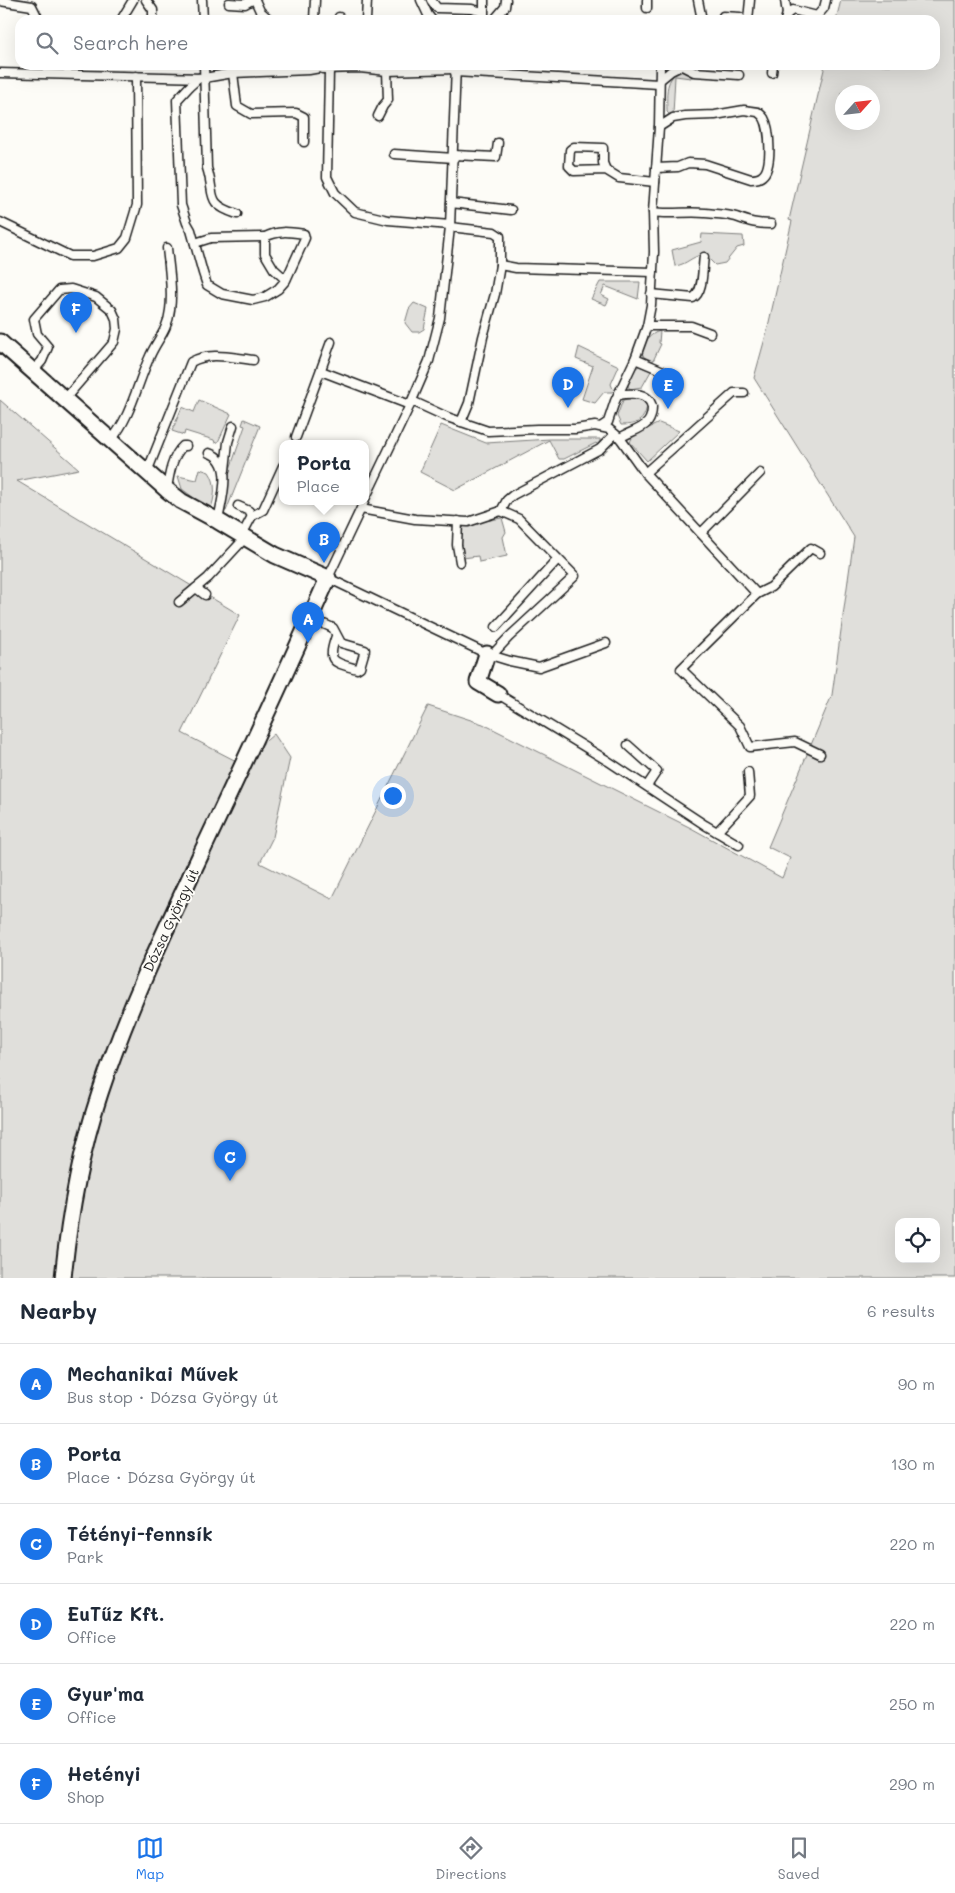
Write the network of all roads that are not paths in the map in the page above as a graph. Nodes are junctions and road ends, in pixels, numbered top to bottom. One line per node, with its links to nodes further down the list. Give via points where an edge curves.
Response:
1 (133, 0): 19 (lane)
2 (146, 0): 20 (lane)
3 (202, 0): 21 (lane)
4 (253, 0): 17 (lane, via 245,4); 22 (lane)
5 (311, 0): 23 (lane)
6 (315, 0): 24 (lane)
7 (367, 0): 25 (lane)
8 (421, 0): 26 (lane)
9 (432, 0): 27 (lane, via 437,8 472,9)
10 (484, 0): 28 (lane)
11 (506, 0): 29 (lane)
12 (698, 0): 30 (lane)
13 (750, 0): 31 (lane)
14 (785, 0): 32 (lane)
15 (826, 0): 35 (lane)
16 (0, 1): 18 (lane, via 32,6)
17 (229, 3)
18 (36, 15)
19 (124, 15)
20 (153, 15)
21 (203, 15)
22 (264, 15)
23 (312, 15)
24 (314, 15)
25 (366, 15)
26 (428, 15)
27 (481, 15)
28 (483, 15)
29 (498, 15)
30 (702, 15)
31 (745, 15)
32 (786, 15)
33 (788, 15): 34 (lane, via 793,10)
34 (808, 15)
35 (819, 15)
36 (29, 70): 49 (lane)
37 (53, 70): 52 (lane)
38 (203, 70): 53 (lane)
39 (309, 70): 50 (lane)
40 (322, 70): 70 (lane, via 327,177 335,193 355,212 388,220)
41 (381, 70): 48 (lane)
42 (421, 70): 48 (lane)
43 (455, 70): 60 (lane)
44 (471, 70): 54 (lane)
45 (660, 70): 54 (lane)
46 (673, 70): 54 (lane)
47 (691, 70): 51 (lane)
48 (387, 71): 55 (lane, via 388,100)
49 (0, 73)
50 (233, 73): 53 (lane); 57 (lane, via 237,106 251,114 296,113 304,117)
51 (739, 75)
52 (136, 76): 53 (lane); 68 (lane, via 137,205 127,238 119,248 93,256 70,256)
53 (202, 78): 67 (lane, via 206,168 211,195 216,205); 72 (lane, via 178,100 181,205)
54 (659, 82): 56 (lane)
55 (378, 116)
56 (659, 126): 61 (lane); 61 (lane, via 679,117 744,110 758,112 767,128 770,161 762,178 756,179 705,164)
57 (304, 142)
58 (498, 143): 60 (lane, via 496,158)
59 (394, 154): 60 (lane)
60 (454, 157): 64 (lane)
61 (656, 168): 63 (lane)
62 (606, 170): 62 (lane, via 574,171 569,166 570,150 574,147 603,148 602,163); 63 (lane, via 619,178)
63 (655, 182): 66 (lane)
64 (451, 203): 65 (lane); 70 (lane)
65 (511, 210)
66 (653, 212): 69 (lane, via 703,213); 76 (lane)
67 (238, 214)
68 (0, 222)
69 (771, 224)
70 (450, 226): 75 (lane, via 494,232 500,236); 91 (lane, via 440,318 429,360)
71 (265, 237): 72 (lane, via 211,238); 77 (lane, via 264,254); 77 (lane, via 273,232 304,234)
72 (195, 243): 77 (lane, via 208,285 222,294 253,300 265,297)
73 (167, 248): 97 (lane, via 171,290 164,332 151,353 125,420)
74 (704, 257): 78 (lane, via 697,296)
75 (500, 265): 76 (lane); 92 (lane)
76 (653, 272): 78 (lane)
77 (286, 280)
78 (651, 294): 79 (lane)
79 (647, 326): 80 (lane, via 691,326); 83 (lane)
80 (710, 333)
81 (0, 342): 85 (street)
82 (331, 342): 86 (lane)
83 (635, 359): 87 (lane); 89 (lane)
84 (254, 360): 100 (lane, via 209,355 191,362)
85 (33, 371): 90 (street); 90 (lane, via 42,362 48,347 37,334 34,319 59,290 71,289 96,297 112,310 118,329 114,342)
86 (321, 371): 91 (lane); 96 (lane)
87 (675, 376)
88 (744, 393): 101 (lane, via 734,392)
89 (618, 395): 94 (lane, via 608,422); 95 (lane, via 631,393 648,398 652,414 641,428)
90 (64, 400): 97 (street)
91 (411, 403): 92 (lane); 106 (lane)
92 (461, 422): 94 (lane, via 488,432)
93 (233, 426): 103 (lane)
94 (602, 426): 95 (lane)
95 (618, 436): 101 (lane); 110 (lane, via 600,449 513,495)
96 (296, 437)
97 (111, 440): 100 (street)
98 (186, 446): 105 (lane, via 178,450)
99 (209, 453): 103 (lane, via 219,459)
100 (147, 472): 105 (street)
101 (646, 473): 114 (lane)
102 (760, 473): 114 (lane)
103 (225, 474): 112 (lane)
104 (279, 475): 111 (lane, via 263,510)
105 (167, 490): 112 (street)
106 (369, 490)
107 (362, 505): 119 (lane)
108 (369, 505): 113 (lane, via 415,519)
109 (238, 506): 111 (lane)
110 (501, 511): 113 (lane, via 468,522); 117 (lane, via 518,519)
111 (252, 516): 115 (lane)
112 (218, 520): 115 (street)
113 (458, 521): 118 (lane)
114 (701, 533): 121 (lane)
115 (244, 536): 119 (street, via 275,555); 120 (lane)
116 (820, 553): 121 (lane, via 811,548 771,587)
117 (558, 559): 125 (lane); 128 (lane, via 575,576)
118 (460, 562)
119 (328, 578): 124 (street, Dózsa György út); 128 (lane)
120 (196, 588): 122 (lane); 123 (lane)
121 (757, 594): 131 (lane, via 681,669 740,726 750,747 795,742)
122 (205, 595)
123 (179, 602)
124 (310, 618): 126 (lane, via 333,628); 136 (street, Dózsa György út, via 130,1010 91,1129 75,1198)
125 (496, 627)
126 (336, 636): 126 (lane, via 341,643 365,650 360,667 357,669 338,663 332,658 330,651)
127 (606, 643): 128 (lane, via 539,667)
128 (490, 654): 129 (street, via 478,682)
129 (498, 694): 133 (lane)
130 (628, 745): 133 (lane, via 657,771)
131 (820, 754)
132 (748, 772): 134 (lane, via 750,796)
133 (646, 786): 134 (lane)
134 (717, 832): 135 (lane)
135 (739, 845)
136 (63, 1278)

